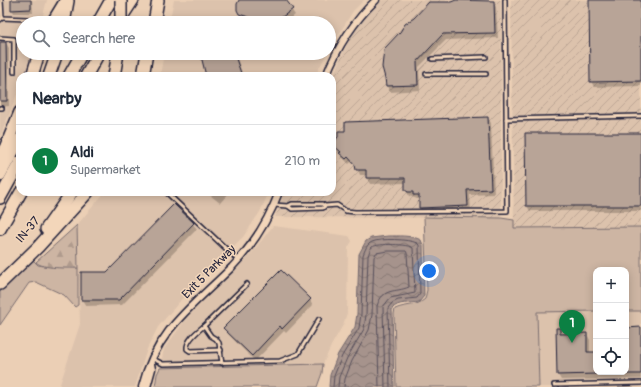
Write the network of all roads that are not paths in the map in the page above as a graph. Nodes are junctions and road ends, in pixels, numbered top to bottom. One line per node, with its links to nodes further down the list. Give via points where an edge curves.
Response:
1 (2, 0): 15 (lane)
2 (67, 0): 9 (highway); 10 (highway)
3 (111, 0): 11 (highway)
4 (121, 0): 12 (highway, bridge)
5 (133, 0): 13 (highway)
6 (158, 0): 14 (highway)
7 (376, 0): 18 (street, via 351,27)
8 (505, 0): 39 (lane)
9 (57, 16)
10 (65, 16)
11 (102, 16)
12 (120, 16)
13 (123, 16)
14 (155, 16)
15 (1, 19): 16 (lane)
16 (16, 19)
17 (0, 38): 28 (lane, via 14,39)
18 (336, 53)
19 (486, 57): 20 (lane)
20 (432, 59)
21 (37, 60): 29 (highway)
22 (55, 60): 30 (highway)
23 (78, 60): 31 (highway)
24 (95, 60): 32 (highway)
25 (117, 60): 33 (highway)
26 (146, 60): 34 (highway)
27 (332, 60): 35 (street)
28 (14, 72)
29 (33, 72)
30 (50, 72)
31 (71, 72)
32 (88, 72)
33 (115, 72)
34 (144, 72)
35 (327, 72)
36 (426, 74): 37 (lane)
37 (486, 74)
38 (641, 116): 39 (lane)
39 (506, 119): 51 (lane, via 507,211 355,212 346,211 337,205)
40 (16, 122): 42 (highway)
41 (16, 146): 44 (highway)
42 (0, 160)
43 (16, 169): 50 (highway)
44 (0, 175)
45 (19, 196): 52 (highway)
46 (69, 196): 54 (highway, IN-37, via 47,229)
47 (84, 196): 54 (highway, via 38,247)
48 (170, 196): 53 (lane)
49 (277, 196): 51 (street, Exit 5 Parkway)
50 (0, 198)
51 (274, 204): 53 (street, Exit 5 Parkway)
52 (0, 229)
53 (238, 260): 59 (street, Exit 5 Parkway, via 176,321)
54 (0, 283)
55 (247, 284): 57 (lane)
56 (319, 319): 60 (lane, via 298,354 280,361)
57 (204, 326): 58 (lane, via 219,343); 58 (lane, via 197,331 187,349)
58 (221, 350): 60 (lane)
59 (152, 362): 60 (lane); 63 (street, Exit 5 Parkway); 64 (street, Exit 5 Parkway)
60 (222, 363)
61 (641, 383): 62 (lane)
62 (554, 385)
63 (142, 387)
64 (147, 387)

